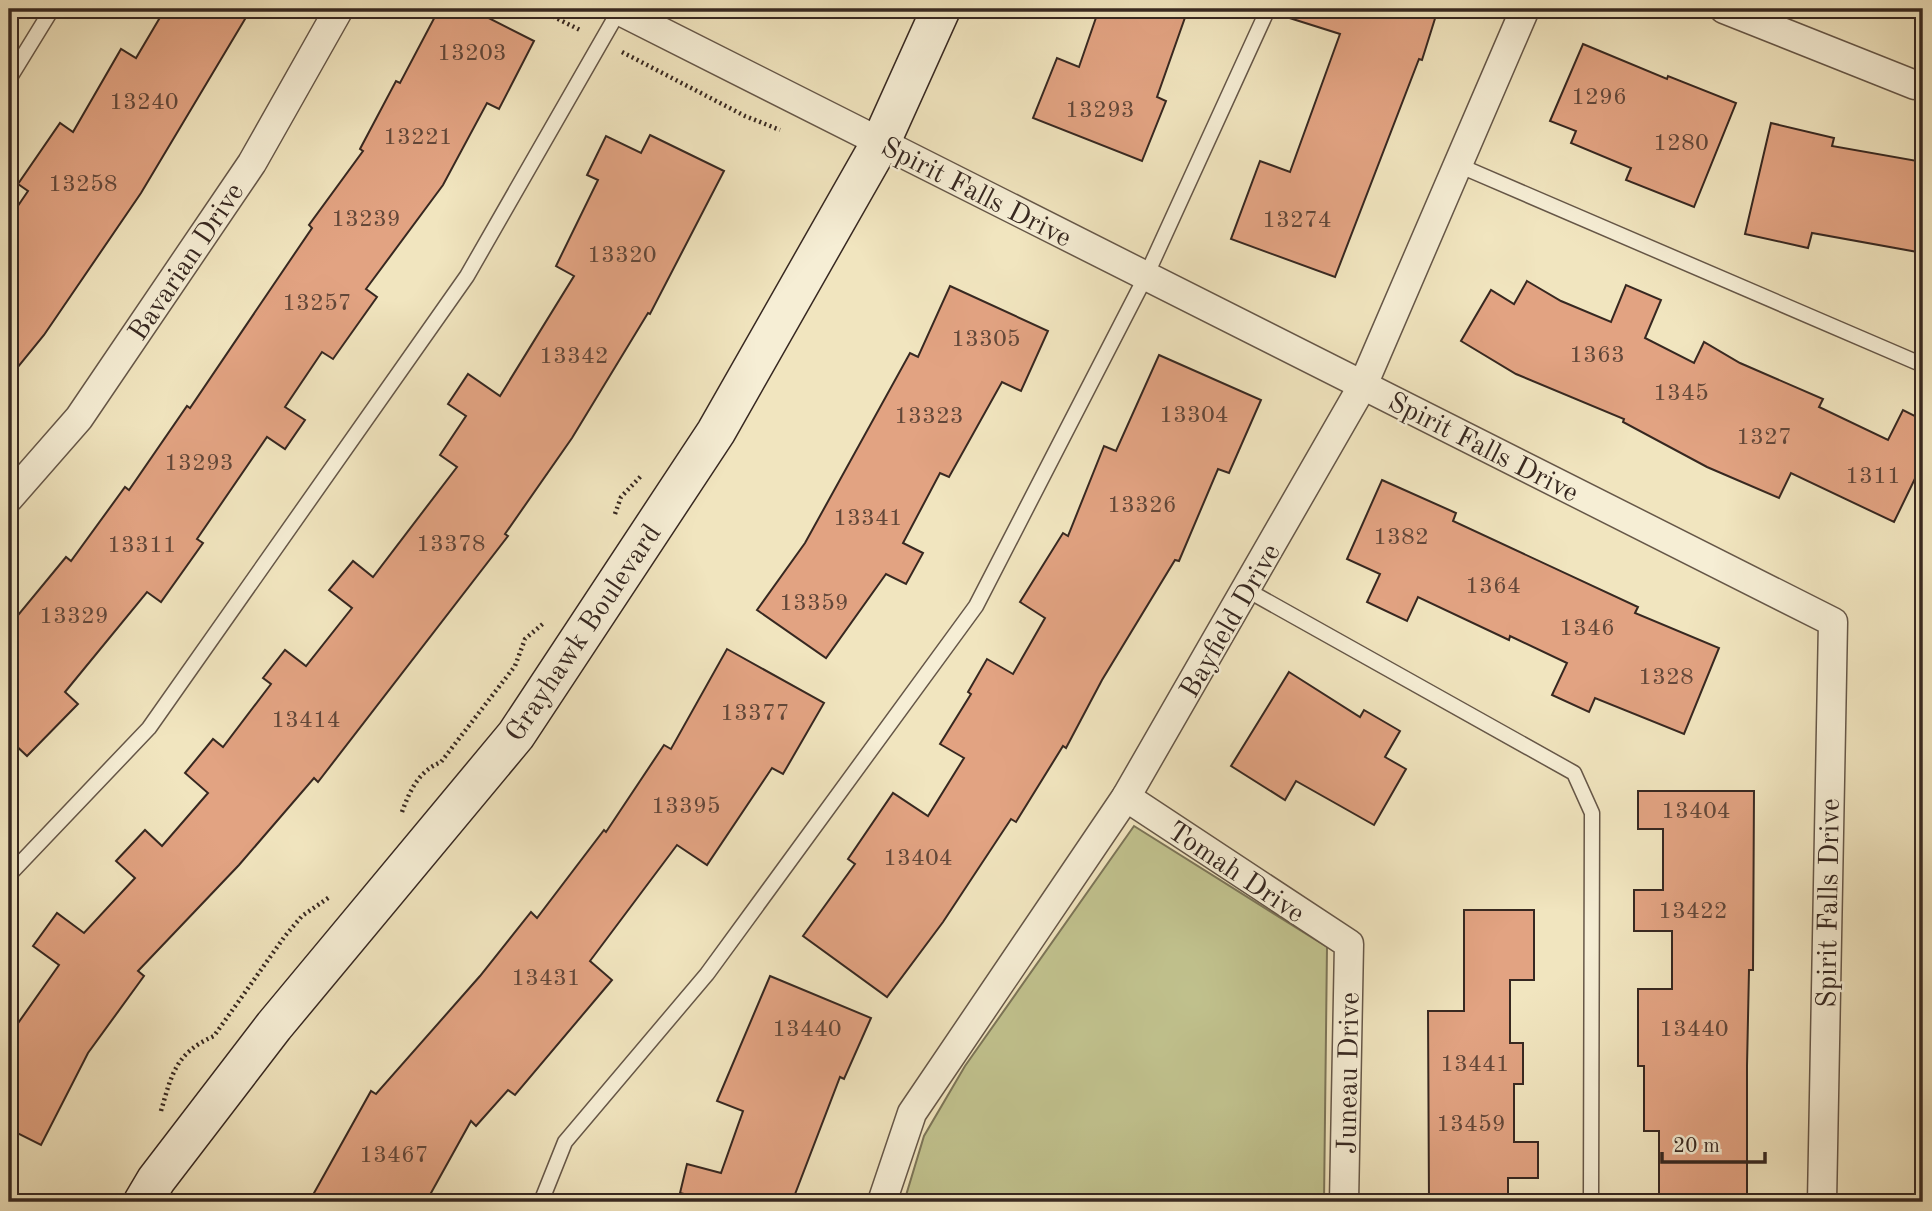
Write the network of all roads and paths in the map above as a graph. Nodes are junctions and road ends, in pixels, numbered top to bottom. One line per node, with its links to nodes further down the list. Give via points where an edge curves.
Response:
1 (52, 9): 10 (lane)
2 (339, 9): 19 (street, Bavarian Drive, via 252,163 79,418)
3 (538, 9): 9 (path)
4 (619, 9): 9 (lane); 13 (street, Spirit Falls Drive)
5 (941, 9): 13 (street, Grayhawk Boulevard)
6 (1268, 9): 15 (lane)
7 (1525, 9): 14 (street, Bayfield Drive)
8 (1724, 9): 11 (street)
9 (602, 41): 12 (path, via 745,116); 25 (lane, via 467,276 149,728)
10 (9, 79)
11 (1923, 85)
12 (792, 135)
13 (881, 142): 15 (street, Spirit Falls Drive); 29 (street, Grayhawk Boulevard, via 716,432 516,734 274,1026)
14 (1458, 165): 16 (lane); 17 (street, Bayfield Drive)
15 (1146, 276): 17 (street, Spirit Falls Drive); 30 (lane, via 976,606 707,974 565,1142)
16 (1923, 365)
17 (1363, 385): 21 (street, Bayfield Drive); 34 (street, Spirit Falls Drive, via 1833,622)
18 (647, 473): 20 (path, via 621,497)
19 (9, 498)
20 (613, 519)
21 (1247, 590): 23 (street, Bayfield Drive); 33 (lane, via 1574,773 1592,813)
22 (555, 617): 24 (path, via 525,639 515,666 488,705 442,762 429,767 411,787)
23 (1126, 797): 27 (street, Tomah Drive); 31 (street, Bayfield Drive, via 912,1113)
24 (398, 821)
25 (9, 875)
26 (335, 892): 28 (path, via 302,916 285,936 214,1035 177,1062)
27 (1349, 944): 32 (street, Juneau Drive)
28 (155, 1121)
29 (143, 1202)
30 (541, 1202)
31 (882, 1202)
32 (1344, 1202)
33 (1591, 1202)
34 (1822, 1202)

